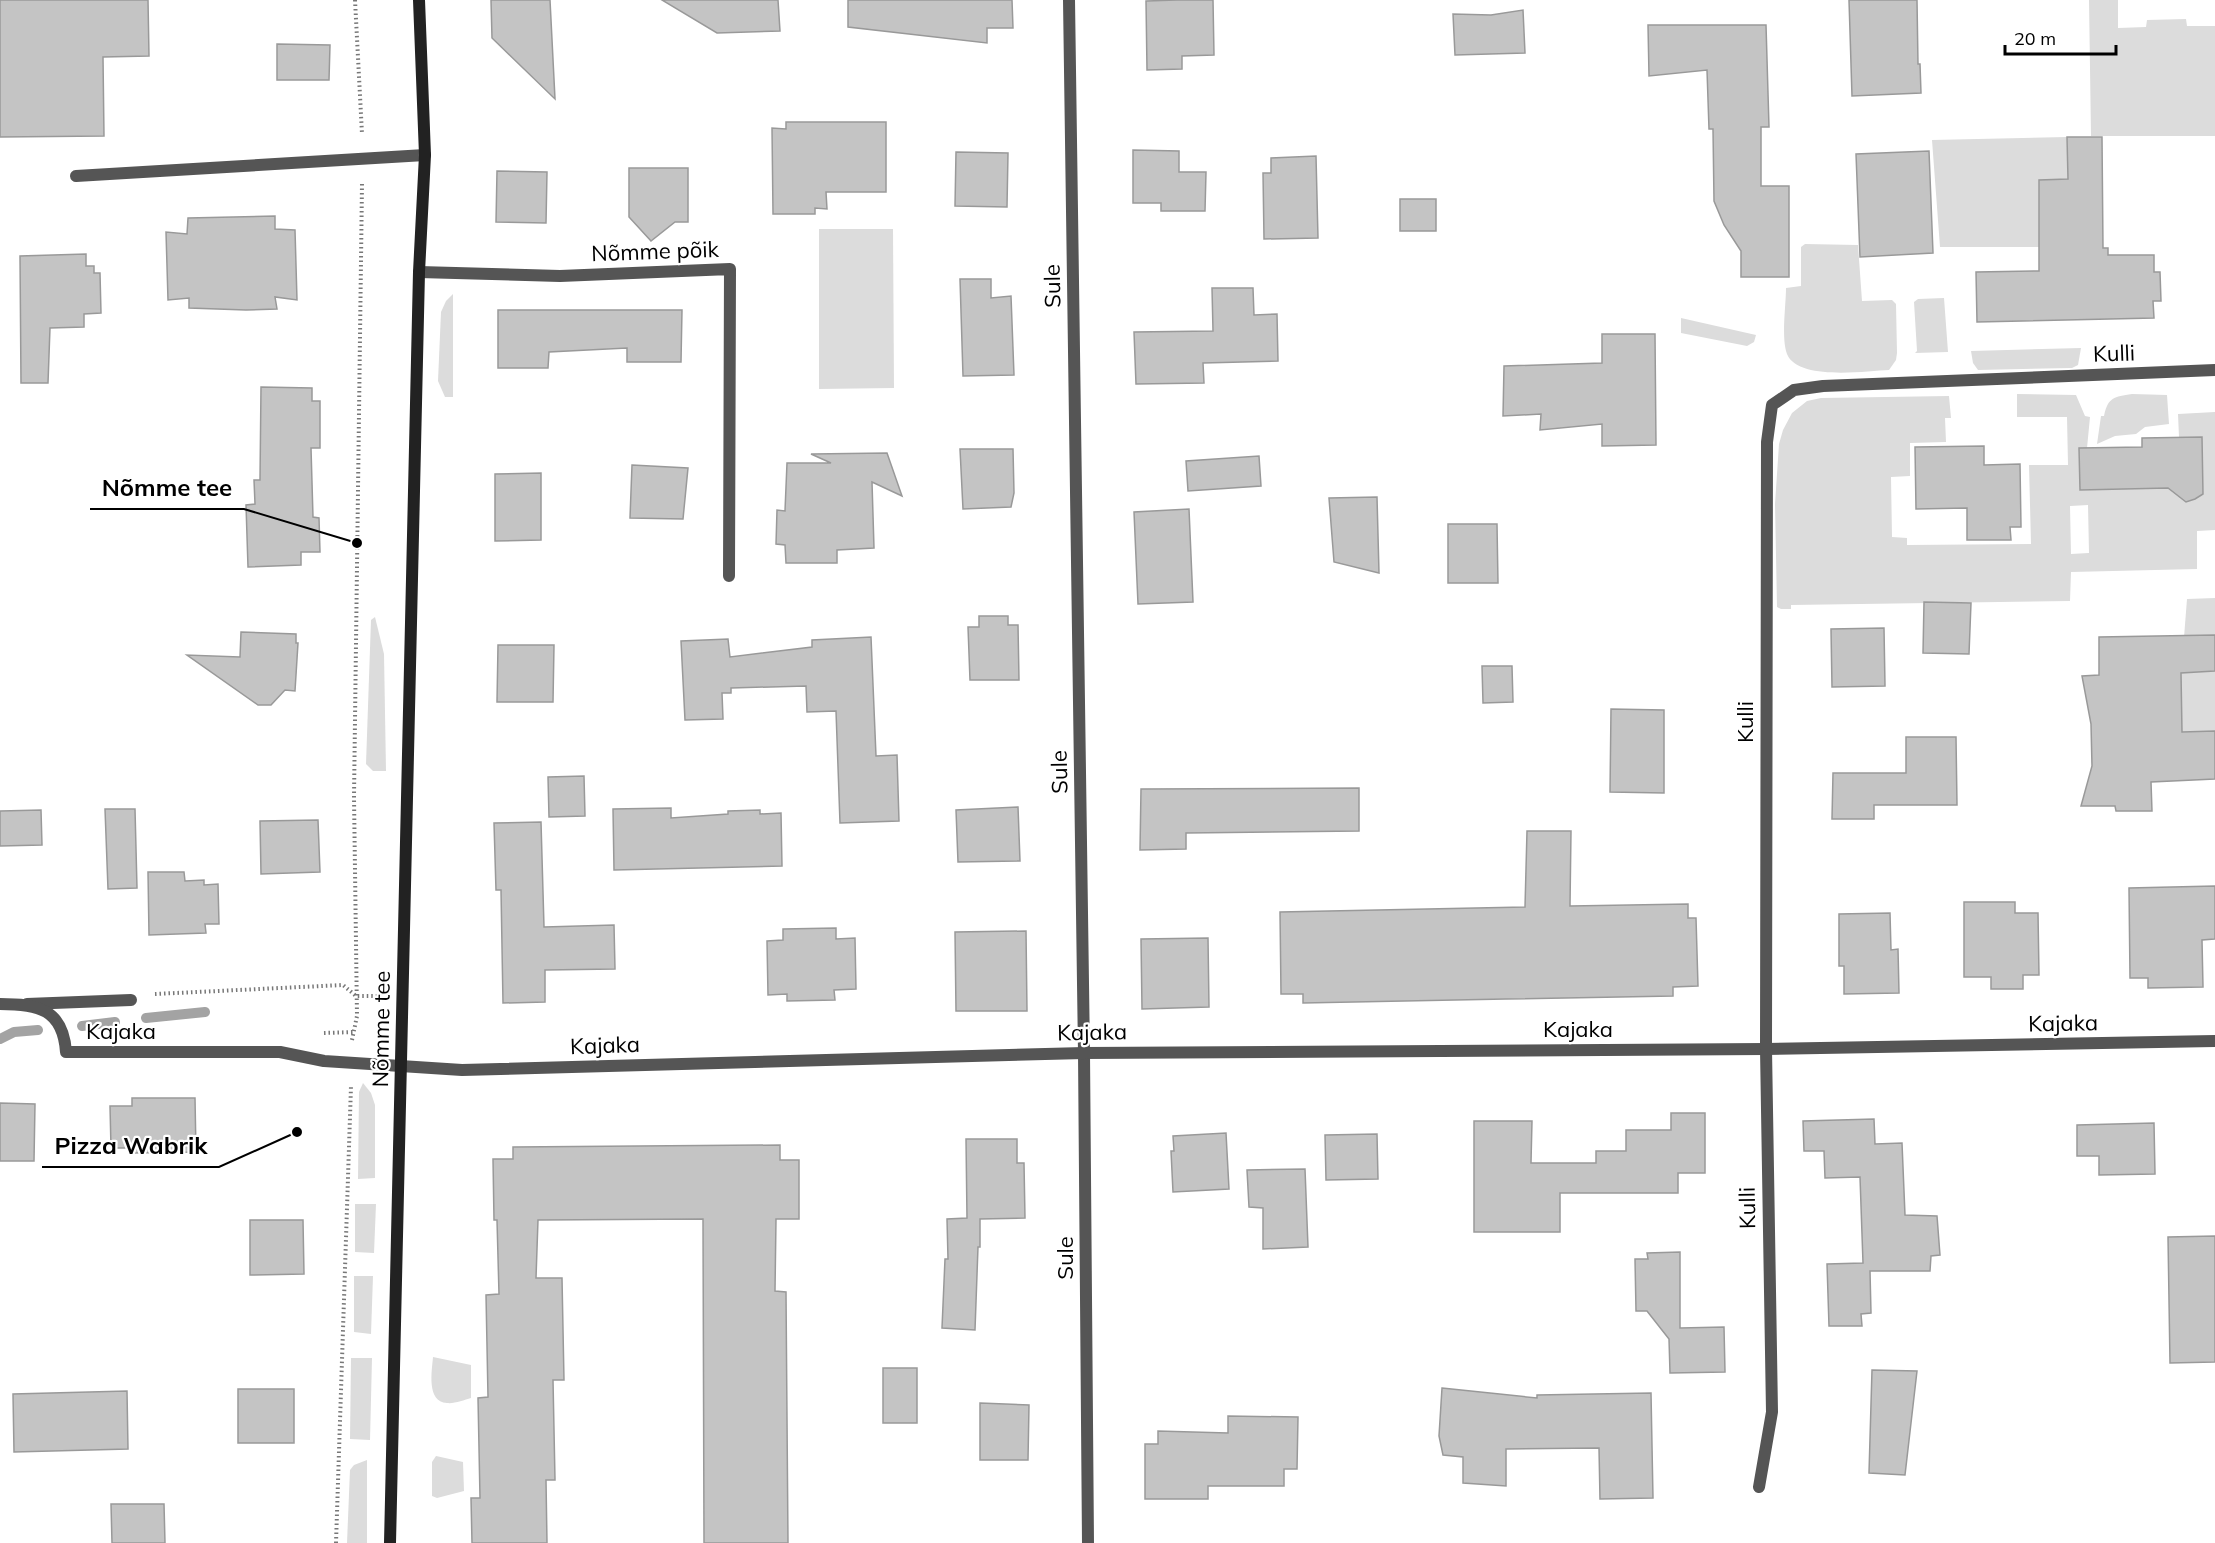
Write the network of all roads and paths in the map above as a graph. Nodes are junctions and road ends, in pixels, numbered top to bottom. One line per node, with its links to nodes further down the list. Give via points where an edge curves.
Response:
1 (355, 0): 5 (path)
2 (419, 0): 4 (street, Nõmme tee)
3 (1069, 0): 18 (street, Sule)
4 (426, 155): 5 (street); 7 (street, Nõmme tee)
5 (363, 159): 6 (street); 10 (path, via 354,797)
6 (76, 176)
7 (419, 273): 9 (street, Nõmme põik, via 560,276 730,269); 19 (street, Nõmme tee)
8 (2215, 370): 17 (street, Kulli, via 1823,386 1794,390 1772,405 1767,442)
9 (729, 576)
10 (356, 996): 11 (path); 12 (path, via 343,985 322,985 152,994); 15 (path)
11 (380, 996)
12 (131, 1000): 14 (street)
13 (0, 1004): 14 (street, Kajaka)
14 (26, 1004): 19 (street, Kajaka, via 45,1010 58,1020 65,1035 66,1052 280,1052 324,1060)
15 (352, 1039)
16 (2215, 1041): 17 (street, Kajaka)
17 (1766, 1048): 18 (street, Kajaka); 21 (street, Kulli, via 1772,1412)
18 (1084, 1053): 19 (street, Kajaka, via 472,1070); 24 (street, Sule)
19 (401, 1065): 23 (street, Nõmme tee)
20 (352, 1077): 22 (path)
21 (1759, 1487)
22 (336, 1543)
23 (390, 1543)
24 (1088, 1543)

